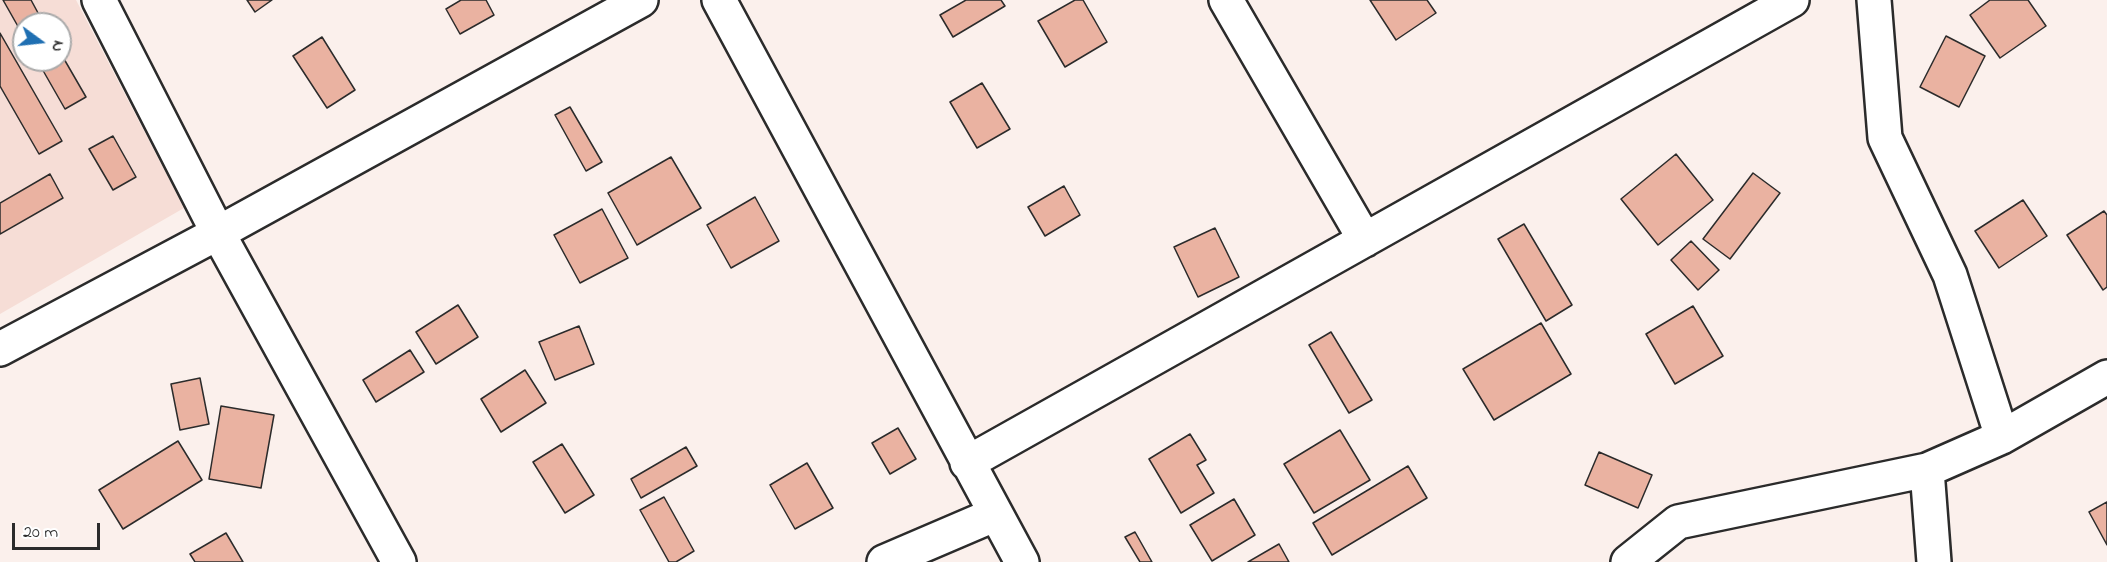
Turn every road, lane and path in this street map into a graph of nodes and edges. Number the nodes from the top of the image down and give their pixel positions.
1 (99, 0) edge
2 (641, 0) edge
3 (719, 0) edge
4 (1226, 0) edge
5 (1792, 0) edge
6 (1874, 0) edge
7 (218, 233) junction
8 (1365, 240) junction
9 (0, 350) edge
10 (2107, 377) edge
11 (2002, 437) junction
12 (968, 463) junction
13 (1927, 470) junction
14 (996, 514) junction
15 (399, 562) edge
16 (884, 562) edge
17 (1022, 562) edge
18 (1628, 562) edge
19 (1934, 562) edge

1 - 7 street
2 - 7 street
3 - 12 street
4 - 8 street
5 - 8 street
6 - 11 street
7 - 9 street
7 - 15 street
8 - 12 street
10 - 11 street
11 - 13 street
12 - 14 street
13 - 18 street
13 - 19 street
14 - 16 street
14 - 17 street

